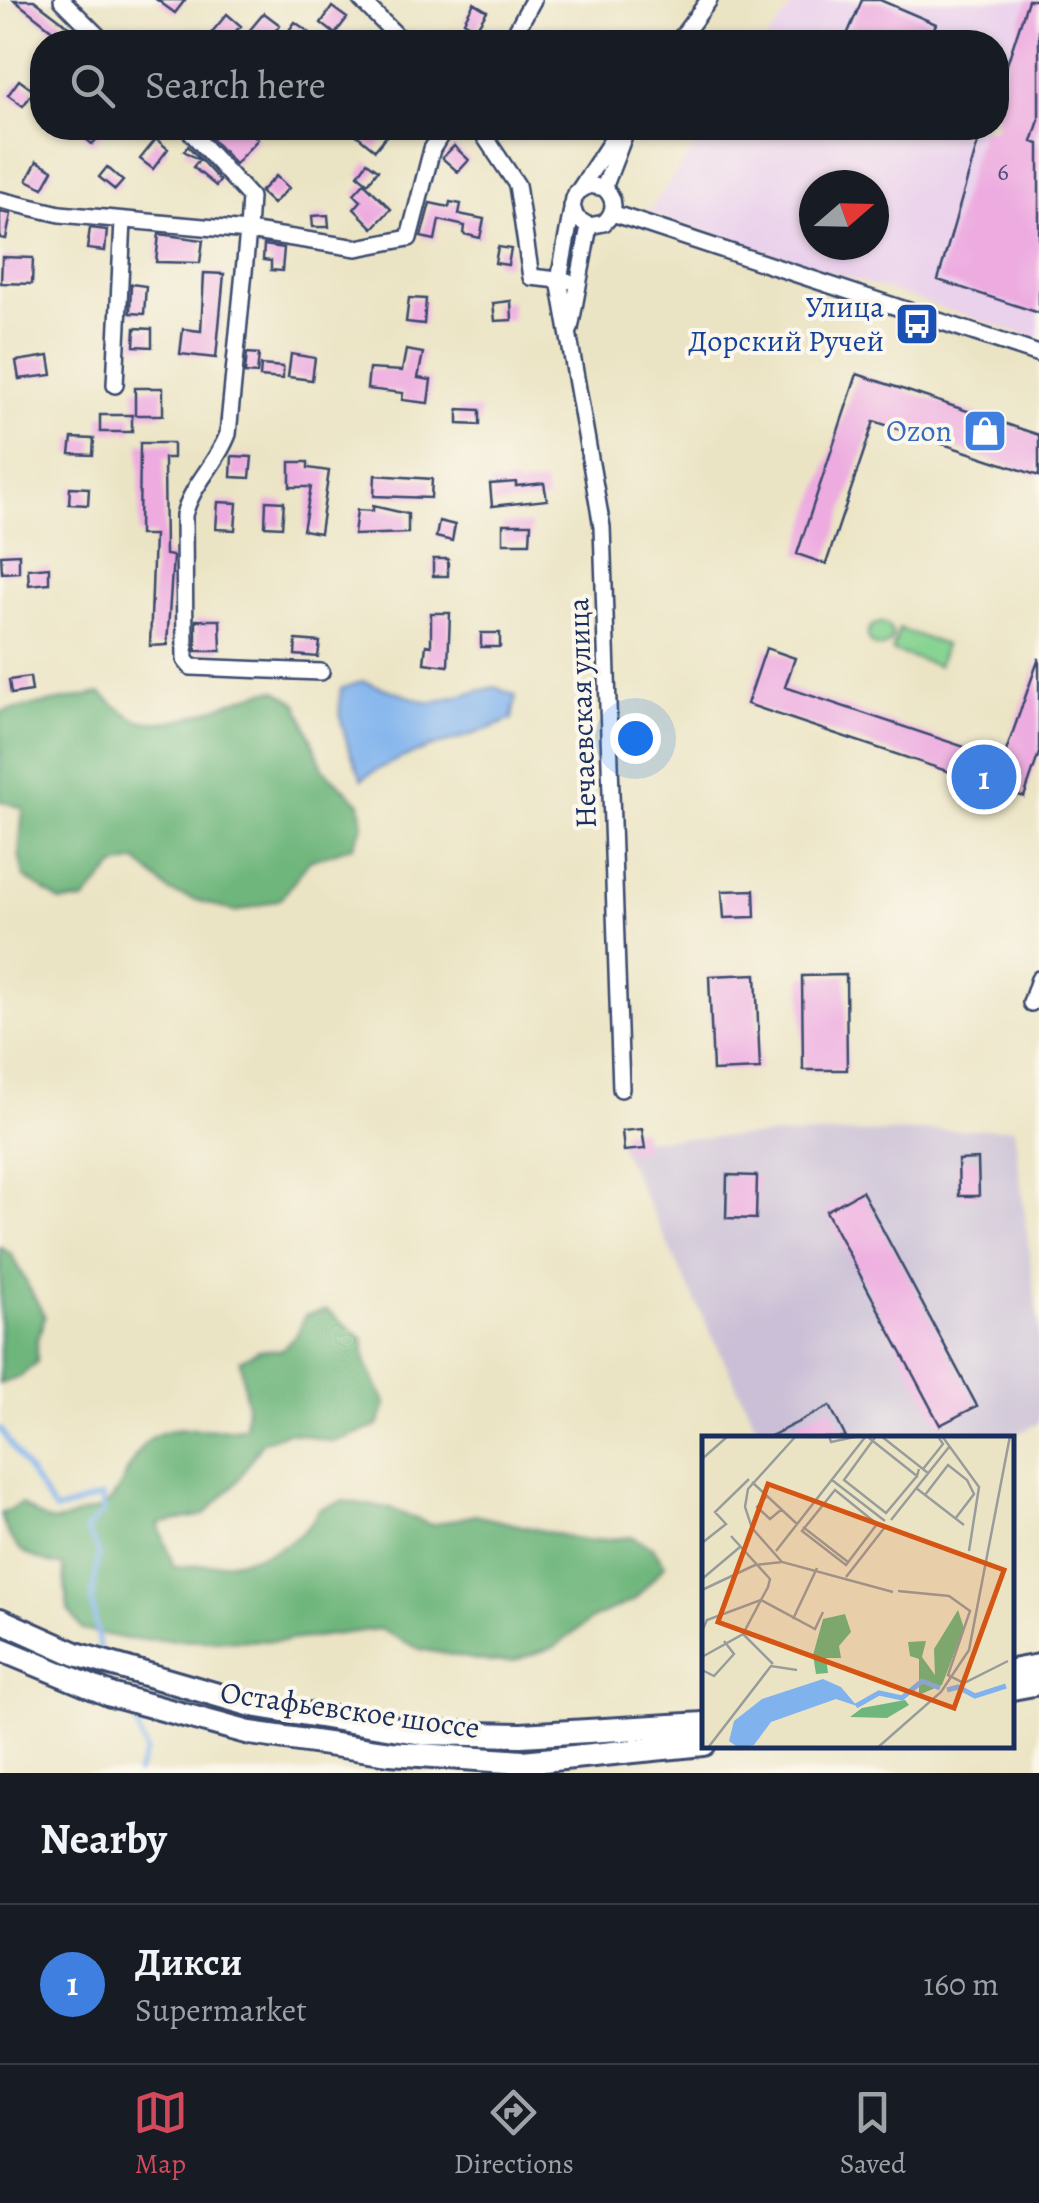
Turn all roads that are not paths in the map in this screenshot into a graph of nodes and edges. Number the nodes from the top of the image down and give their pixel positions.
1 (62, 0) edge
2 (361, 0) edge
3 (533, 0) edge
4 (709, 0) edge
5 (92, 30) edge
6 (390, 30) edge
7 (517, 30) edge
8 (687, 30) edge
9 (199, 140) edge
10 (438, 140) edge
11 (487, 140) edge
12 (615, 140) edge
13 (619, 140) edge
14 (604, 188) junction
15 (0, 200) edge
16 (574, 200) junction
17 (612, 213) junction
18 (124, 222) junction
19 (589, 226) junction
20 (248, 231) junction
21 (563, 280) junction
22 (568, 338) junction
23 (1039, 354) edge
24 (115, 384) dead end
25 (321, 672) dead end
26 (1039, 979) edge
27 (1031, 1004) dead end
28 (621, 1088) dead end
29 (0, 1620) edge
30 (0, 1650) edge
31 (1039, 1666) edge
32 (1014, 1671) edge
33 (1039, 1683) edge
34 (1014, 1688) edge
35 (702, 1724) edge
36 (702, 1744) edge

1 - 5 street
2 - 6 street
3 - 7 street
4 - 8 street
9 - 20 street
10 - 20 street
11 - 21 street
12 - 16 street
13 - 14 street
14 - 16 street
14 - 17 street
15 - 18 street
16 - 19 street
16 - 21 street, Нечаевская улица
17 - 19 street
17 - 23 street
18 - 20 street
18 - 24 street
19 - 22 street, Нечаевская улица
20 - 25 street
21 - 22 street, Нечаевская улица
22 - 28 street, Нечаевская улица
26 - 27 street
29 - 35 main road, Остафьевское шоссе
30 - 36 main road, Остафьевское шоссе
31 - 32 main road
33 - 34 main road

